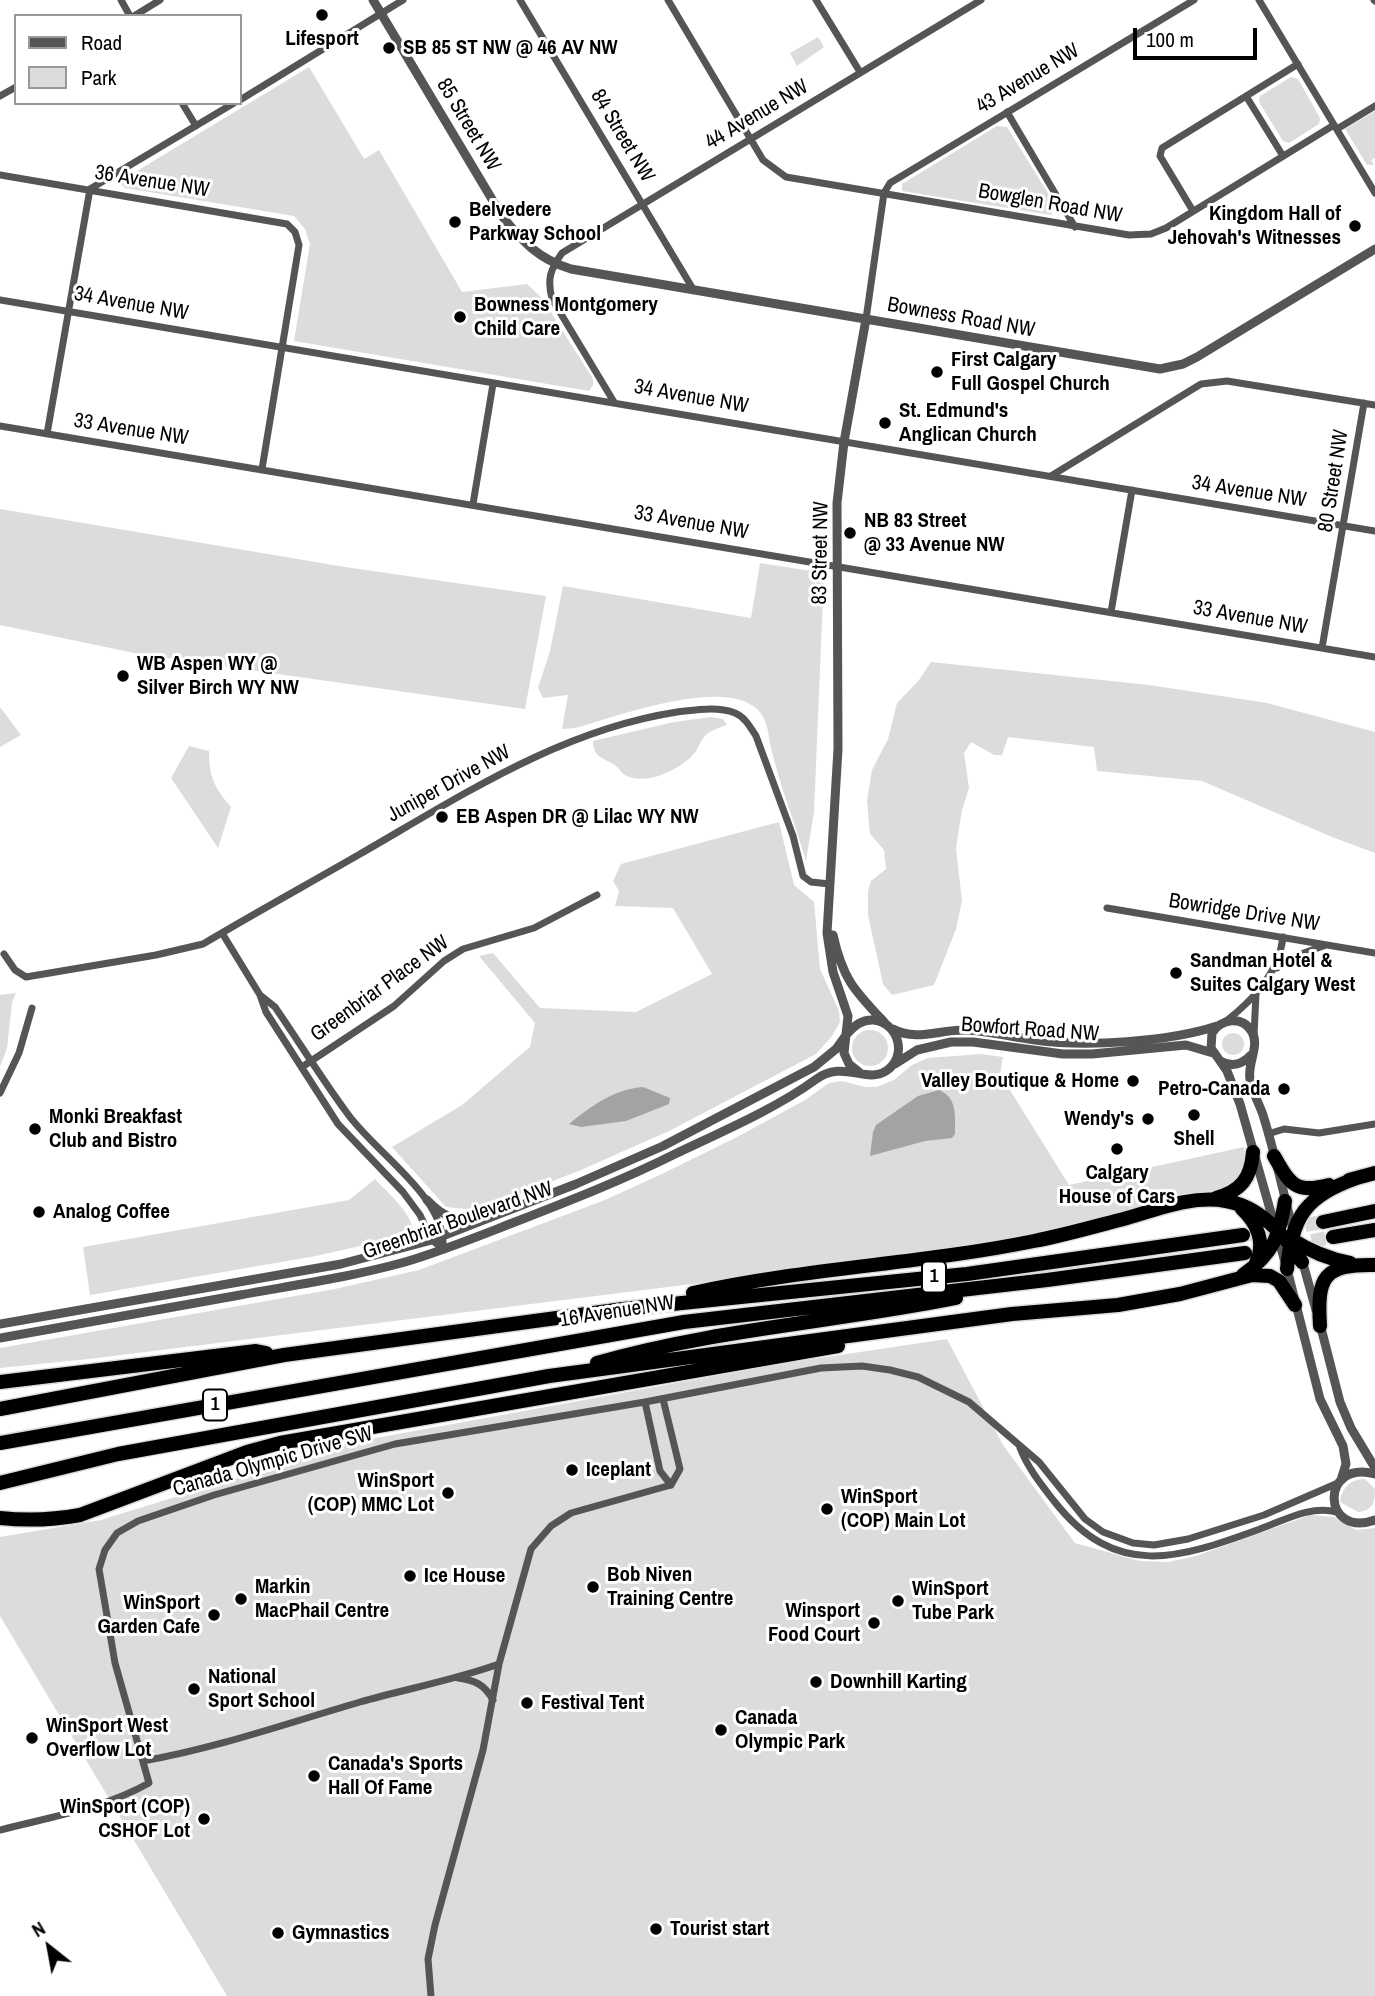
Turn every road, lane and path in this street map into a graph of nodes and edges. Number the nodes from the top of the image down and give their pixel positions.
1 (160, 0) edge
2 (373, 0) edge
3 (403, 0) edge
4 (520, 0) edge
5 (668, 0) edge
6 (816, 0) edge
7 (964, 0) edge
8 (981, 0) edge
9 (1194, 0) edge
10 (1259, 0) edge
11 (968, 8) junction
12 (136, 14) edge
13 (381, 14) junction
14 (1298, 64) junction
15 (860, 72) junction
16 (1246, 96) junction
17 (242, 99) edge
18 (183, 105) edge
19 (231, 105) edge
20 (1375, 106) edge
21 (1007, 112) junction
22 (196, 126) junction
23 (1335, 127) junction
24 (751, 139) junction
25 (1283, 156) junction
26 (0, 175) edge
27 (90, 189) junction
28 (884, 193) junction
29 (1375, 193) edge
30 (642, 204) junction
31 (1193, 211) junction
32 (1075, 227) junction
33 (1375, 249) edge
34 (554, 264) junction
35 (693, 289) junction
36 (0, 300) edge
37 (69, 312) junction
38 (866, 319) junction
39 (281, 347) junction
40 (493, 384) junction
41 (614, 402) junction
42 (1364, 403) junction
43 (1375, 405) edge
44 (0, 426) edge
45 (47, 434) junction
46 (844, 442) junction
47 (262, 470) junction
48 (1051, 476) junction
49 (1132, 491) junction
50 (473, 504) junction
51 (1345, 526) junction
52 (1375, 531) edge
53 (838, 566) junction
54 (1111, 612) junction
55 (1322, 648) junction
56 (1375, 657) edge
57 (830, 884) junction
58 (597, 895) dead end
59 (1107, 908) dead end
60 (828, 916) junction
61 (222, 933) junction
62 (1283, 937) junction
63 (1329, 944) junction
64 (1375, 953) edge
65 (4, 954) dead end
66 (1273, 970) junction
67 (1256, 994) junction
68 (260, 995) junction
69 (33, 1008) dead end
70 (1221, 1024) junction
71 (889, 1026) junction
72 (846, 1034) junction
73 (1254, 1038) junction
74 (1253, 1051) junction
75 (1215, 1056) junction
76 (312, 1060) junction
77 (302, 1067) junction
78 (891, 1067) junction
79 (861, 1073) junction
80 (0, 1093) edge
81 (1375, 1124) edge
82 (1268, 1134) junction
83 (1253, 1152) junction
84 (1274, 1156) junction
85 (1375, 1173) edge
86 (1357, 1178) junction
87 (1210, 1199) junction
88 (427, 1200) junction
89 (1285, 1201) joint
90 (1233, 1203) junction
91 (1375, 1211) edge
92 (494, 1216) junction
93 (1323, 1222) tunnel mouth
94 (1375, 1230) edge
95 (1284, 1234) junction
96 (444, 1235) junction
97 (1243, 1235) tunnel mouth
98 (1333, 1237) tunnel mouth
99 (432, 1240) junction
100 (443, 1250) junction
101 (1244, 1253) tunnel mouth
102 (1302, 1262) joint
103 (1359, 1265) junction
104 (1375, 1265) edge
105 (1287, 1269) joint
106 (1251, 1270) junction
107 (1236, 1279) junction
108 (1047, 1280) junction
109 (1295, 1305) junction
110 (623, 1309) junction
111 (1012, 1314) junction
112 (0, 1324) edge
113 (1320, 1326) junction
114 (0, 1338) edge
115 (284, 1355) junction
116 (549, 1376) junction
117 (0, 1384) edge
118 (663, 1399) junction
119 (645, 1402) junction
120 (0, 1409) edge
121 (0, 1443) edge
122 (1019, 1447) junction
123 (1375, 1471) edge
124 (1339, 1481) junction
125 (0, 1483) edge
126 (671, 1485) junction
127 (1337, 1512) junction
128 (0, 1518) edge
129 (1375, 1520) edge
130 (499, 1664) junction
131 (454, 1677) junction
132 (493, 1701) junction
133 (143, 1761) junction
134 (0, 1830) edge
135 (431, 1996) edge

1 - 12 street
2 - 13 street, 85 Street NW
3 - 13 street
4 - 30 street, 84 Street NW
5 - 24 street
6 - 15 street
7 - 11 street
8 - 11 street, 44 Avenue NW
9 - 21 street, 43 Avenue NW
10 - 14 street
11 - 15 street, 44 Avenue NW
13 - 17 street
13 - 34 street, 85 Street NW
14 - 16 street
14 - 23 street
15 - 24 street, 44 Avenue NW
16 - 25 street
16 - 31 street
18 - 22 street
19 - 22 street
20 - 23 street, Bowglen Road NW
21 - 28 street, 43 Avenue NW
21 - 32 street
22 - 27 street
23 - 25 street, Bowglen Road NW
23 - 29 street
24 - 28 street, Bowglen Road NW
24 - 30 street, 44 Avenue NW
25 - 31 street, Bowglen Road NW
26 - 27 street, 36 Avenue NW
27 - 37 street
27 - 39 street, 36 Avenue NW
28 - 32 street, Bowglen Road NW
28 - 38 street, 83 Street NW
30 - 34 street, 44 Avenue NW
30 - 35 street, 84 Street NW
31 - 32 street, Bowglen Road NW
33 - 38 street, Bowness Road NW
34 - 35 street, Bowness Road NW
34 - 41 street
35 - 38 street, Bowness Road NW
36 - 37 street, 34 Avenue NW
37 - 39 street, 34 Avenue NW
37 - 45 street
38 - 46 street, 83 Street NW
39 - 40 street, 34 Avenue NW
39 - 47 street
40 - 41 street, 34 Avenue NW
40 - 50 street
41 - 46 street, 34 Avenue NW
42 - 43 street
42 - 48 street
42 - 51 street, 80 Street NW
44 - 45 street, 33 Avenue NW
45 - 47 street, 33 Avenue NW
46 - 48 street, 34 Avenue NW
46 - 53 street, 83 Street NW
47 - 50 street, 33 Avenue NW
48 - 49 street, 34 Avenue NW
49 - 51 street, 34 Avenue NW
49 - 54 street
50 - 53 street, 33 Avenue NW
51 - 52 street, 34 Avenue NW
51 - 55 street, 80 Street NW
53 - 54 street, 33 Avenue NW
53 - 57 street, 83 Street NW
54 - 55 street, 33 Avenue NW
55 - 56 street, 33 Avenue NW
57 - 60 street, 83 Street NW
57 - 61 street, Juniper Drive NW
58 - 76 street, Greenbriar Place NW
59 - 62 street, Bowridge Drive NW
60 - 71 street, 83 Street NW
60 - 72 street, 83 Street NW
61 - 65 street, Juniper Drive NW
61 - 68 street
62 - 63 street, Bowridge Drive NW
62 - 66 street, Bowfort Road NW
63 - 64 street, Bowridge Drive NW
63 - 66 street
66 - 67 street, Bowfort Road NW
67 - 70 street, Bowfort Road NW
67 - 73 street
68 - 76 street
68 - 77 street
69 - 80 street
70 - 71 street, Bowfort Road NW
70 - 73 street
70 - 75 street
71 - 72 street
71 - 78 street
72 - 79 street
72 - 92 street, Greenbriar Boulevard NW
73 - 74 street
74 - 75 street
74 - 82 street
75 - 78 street, Bowfort Road NW
75 - 83 street
76 - 77 street, Greenbriar Place NW
76 - 88 street
77 - 99 street
78 - 79 street
79 - 100 street, Greenbriar Boulevard NW
81 - 82 street
82 - 84 street
83 - 87 highway
83 - 95 street
84 - 86 highway
84 - 89 street
85 - 86 highway
86 - 95 highway
87 - 90 highway
87 - 110 highway
88 - 92 street
88 - 96 street
89 - 95 highway
90 - 95 highway
90 - 106 highway
91 - 93 highway
92 - 96 street, Greenbriar Boulevard NW
94 - 98 highway
95 - 102 highway
95 - 103 highway
95 - 105 highway
95 - 106 highway
96 - 99 street, Greenbriar Boulevard NW
96 - 100 street
97 - 110 highway, 16 Avenue NW / 1
99 - 100 street
99 - 112 street, Greenbriar Boulevard NW
100 - 114 street, Greenbriar Boulevard NW
101 - 108 highway, 16 Avenue NW / 1
102 - 113 street
103 - 104 highway
103 - 113 highway
105 - 109 street
106 - 107 highway
107 - 109 highway
107 - 111 highway
108 - 116 highway
108 - 121 highway, 16 Avenue NW / 1
109 - 124 street
110 - 115 highway, 16 Avenue NW / 1
111 - 116 highway
111 - 128 highway
113 - 123 street
115 - 117 highway
115 - 120 highway, 16 Avenue NW / 1
116 - 125 highway
118 - 119 street, Canada Olympic Drive SW
118 - 122 street, Canada Olympic Drive SW
118 - 126 street
119 - 126 street
119 - 133 street, Canada Olympic Drive SW
122 - 124 street, Canada Olympic Drive SW
122 - 127 street, Canada Olympic Drive SW
123 - 124 street
124 - 127 street
126 - 130 street
127 - 129 street
130 - 131 street
130 - 132 street
131 - 132 street
131 - 133 street
132 - 135 street
133 - 134 street

